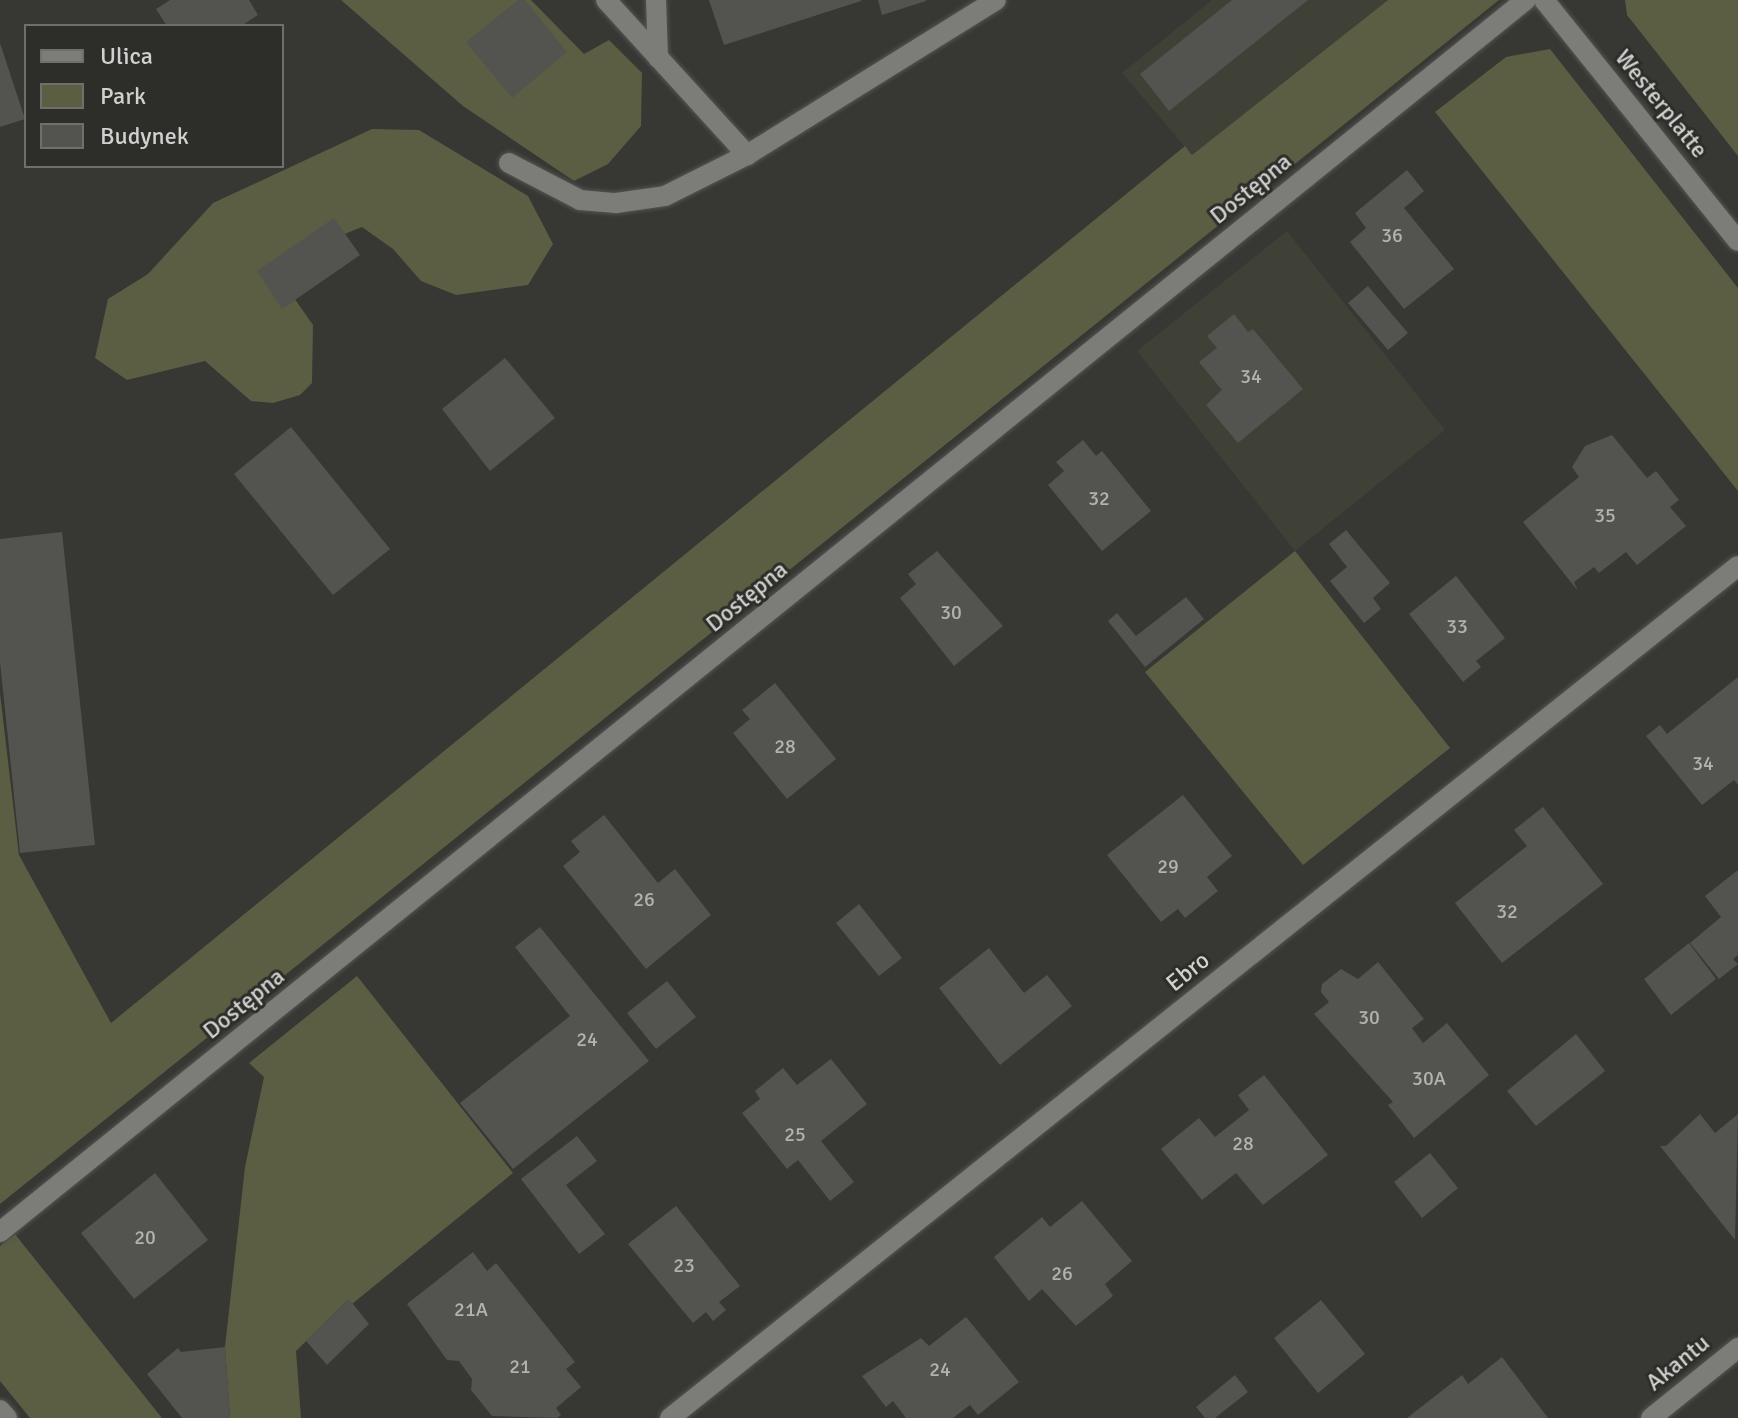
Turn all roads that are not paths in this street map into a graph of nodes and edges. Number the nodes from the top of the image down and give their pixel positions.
1 (606, 0) edge
2 (656, 0) edge
3 (996, 0) edge
4 (1526, 0) edge
5 (1544, 0) edge
6 (658, 58) junction
7 (747, 155) junction
8 (509, 163) dead end
9 (1738, 241) edge
10 (1738, 566) edge
11 (0, 1232) edge
12 (1738, 1348) edge
13 (0, 1410) edge
14 (7, 1418) edge
15 (670, 1418) edge
16 (1651, 1418) edge

1 - 6 street
2 - 6 street
3 - 7 street
4 - 11 street, Dostępna
5 - 9 street, Westerplatte
6 - 7 street
7 - 8 street
10 - 15 street, Ebro
12 - 16 street, Akantu
13 - 14 street

